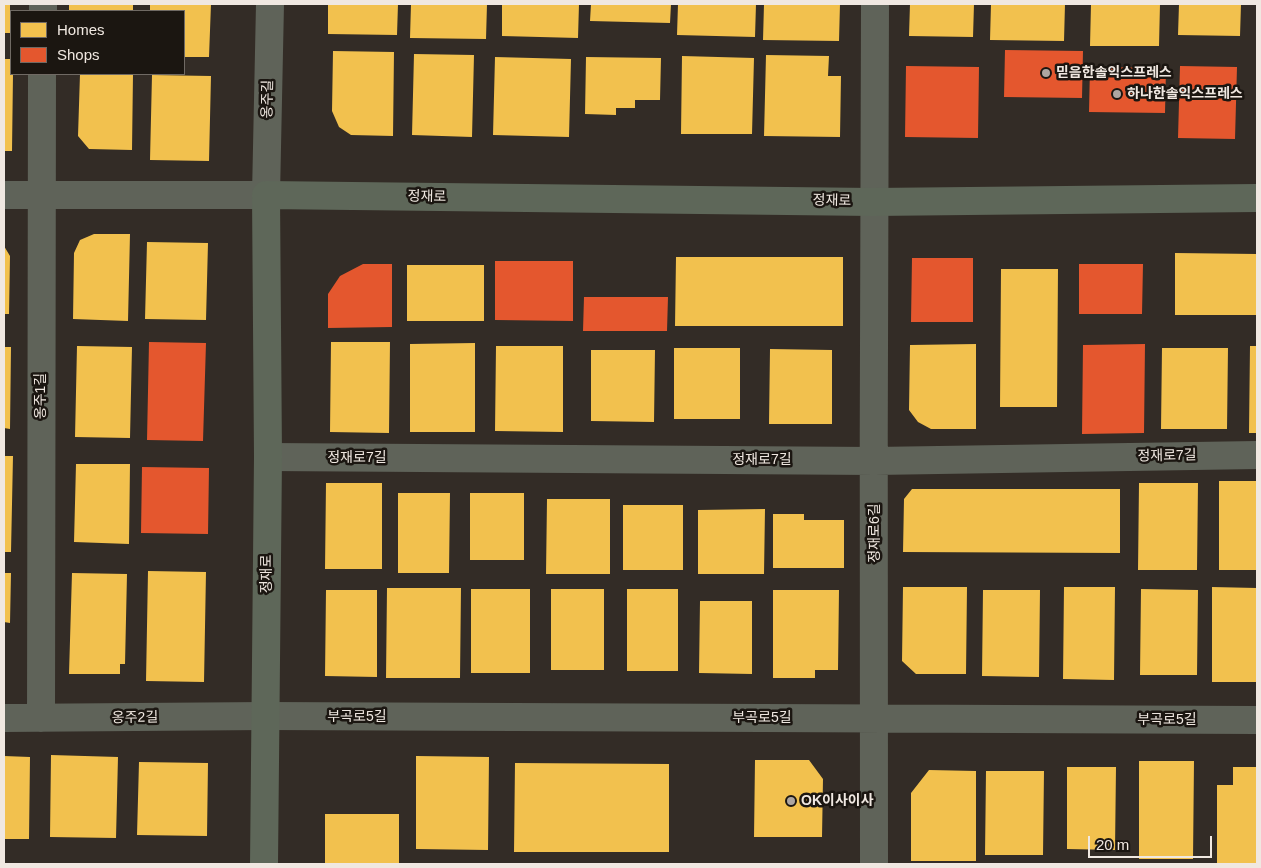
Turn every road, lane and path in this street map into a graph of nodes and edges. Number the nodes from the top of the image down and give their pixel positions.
1 (270, 4) edge
2 (875, 4) edge
3 (42, 75) edge
4 (4, 195) edge
5 (41, 195) junction
6 (266, 195) junction
7 (1257, 198) edge
8 (873, 202) junction
9 (1257, 455) edge
10 (268, 457) junction
11 (875, 461) junction
12 (266, 716) junction
13 (4, 718) edge
14 (42, 718) junction
15 (875, 718) junction
16 (1257, 720) edge
17 (264, 864) edge
18 (874, 864) edge

1 - 6 street, 옹주길
2 - 8 street, 정재로6길
3 - 5 street, 옹주1길
4 - 5 street
5 - 6 street
5 - 14 street, 옹주1길
6 - 8 street, 정재로
6 - 10 street, 정재로
7 - 8 street, 정재로
8 - 11 street, 정재로6길
9 - 11 street, 정재로7길
10 - 11 street, 정재로7길
10 - 12 street, 정재로
11 - 15 street, 정재로6길
12 - 14 street, 옹주2길
12 - 15 street, 부곡로5길
12 - 17 street, 정재로
13 - 14 street, 옹주2길
15 - 16 street, 부곡로5길
15 - 18 street, 정재로6길

